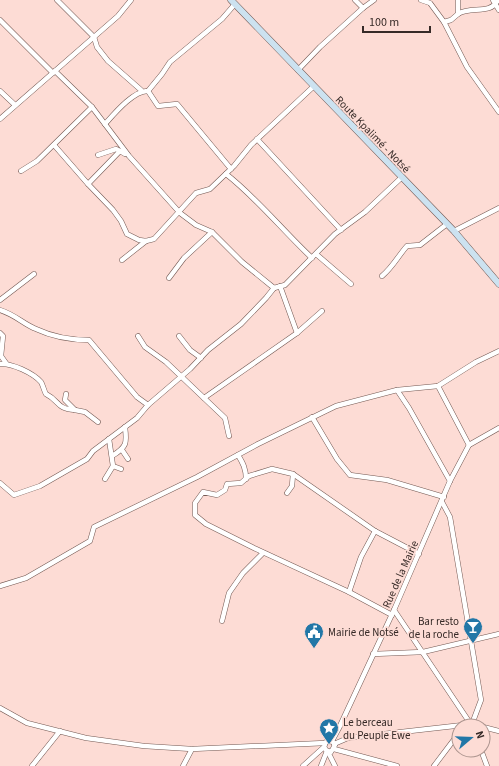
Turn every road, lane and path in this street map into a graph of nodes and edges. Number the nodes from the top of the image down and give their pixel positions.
1 (57, 0) edge
2 (355, 0) edge
3 (374, 0) edge
4 (421, 0) edge
5 (458, 0) edge
6 (129, 1) edge
7 (233, 2) edge
8 (496, 2) edge
9 (363, 8) junction
10 (499, 10) edge
11 (458, 14) junction
12 (0, 20) edge
13 (444, 22) junction
14 (94, 37) junction
15 (298, 70) junction
16 (54, 72) junction
17 (314, 86) junction
18 (0, 90) edge
19 (142, 90) junction
20 (148, 91) junction
21 (15, 105) junction
22 (92, 107) junction
23 (499, 112) edge
24 (0, 118) edge
25 (105, 124) junction
26 (257, 139) junction
27 (54, 145) junction
28 (120, 151) junction
29 (98, 154) dead end
30 (129, 156) junction
31 (231, 168) junction
32 (21, 171) dead end
33 (226, 174) junction
34 (401, 178) junction
35 (88, 184) junction
36 (499, 208) edge
37 (180, 213) junction
38 (447, 224) junction
39 (341, 230) junction
40 (454, 231) junction
41 (212, 232) junction
42 (146, 241) junction
43 (316, 254) junction
44 (312, 258) junction
45 (122, 260) dead end
46 (34, 274) dead end
47 (382, 276) dead end
48 (169, 278) dead end
49 (351, 284) dead end
50 (499, 284) edge
51 (280, 286) junction
52 (274, 288) junction
53 (0, 300) edge
54 (0, 310) edge
55 (322, 311) dead end
56 (0, 333) edge
57 (297, 333) junction
58 (138, 336) dead end
59 (179, 336) dead end
60 (499, 351) edge
61 (201, 358) junction
62 (6, 363) junction
63 (0, 364) edge
64 (181, 377) junction
65 (438, 386) junction
66 (397, 390) junction
67 (66, 394) dead end
68 (204, 398) junction
69 (148, 405) junction
70 (75, 410) junction
71 (312, 418) junction
72 (98, 422) dead end
73 (126, 427) junction
74 (499, 428) edge
75 (229, 436) dead end
76 (109, 439) junction
77 (469, 445) junction
78 (122, 450) junction
79 (238, 455) junction
80 (112, 456) junction
81 (128, 459) dead end
82 (113, 466) junction
83 (121, 469) dead end
84 (293, 474) junction
85 (105, 479) dead end
86 (246, 479) junction
87 (450, 481) junction
88 (0, 483) edge
89 (287, 492) dead end
90 (443, 499) junction
91 (375, 531) junction
92 (263, 553) junction
93 (419, 554) junction
94 (0, 586) edge
95 (349, 592) junction
96 (393, 612) junction
97 (222, 621) dead end
98 (499, 634) edge
99 (471, 641) junction
100 (423, 652) junction
101 (373, 654) junction
102 (0, 708) edge
103 (466, 718) edge
104 (474, 718) edge
105 (451, 727) edge
106 (60, 731) junction
107 (333, 742) junction
108 (451, 744) edge
109 (324, 745) junction
110 (192, 749) junction
111 (334, 749) junction
112 (328, 752) junction
113 (32, 766) edge
114 (183, 766) edge
115 (303, 766) edge
116 (320, 766) edge
117 (335, 766) edge
118 (397, 766) edge
119 (434, 766) edge

1 - 14 street
2 - 9 street
3 - 9 street
4 - 13 street
5 - 11 street
6 - 14 street
7 - 15 main road, Route Kpalimé - Notsé
7 - 20 street
8 - 10 street
8 - 11 street
9 - 15 street
11 - 13 street
12 - 16 street
13 - 23 street
14 - 16 street
14 - 19 street
15 - 17 main road, Route Kpalimé - Notsé
16 - 21 street
16 - 22 street
17 - 26 street
17 - 34 main road, Route Kpalimé - Notsé
18 - 21 street
19 - 20 street
19 - 25 street
20 - 31 street
21 - 24 street
22 - 25 street
22 - 27 street
25 - 30 street
26 - 31 street
26 - 39 street
27 - 32 street
27 - 35 street
28 - 29 street
28 - 30 street
28 - 35 street
30 - 37 street
31 - 33 street
33 - 37 street
33 - 44 street
34 - 38 main road, Route Kpalimé - Notsé
34 - 39 street
35 - 42 street
36 - 40 street
37 - 41 street
37 - 42 street
38 - 40 main road, Route Kpalimé - Notsé
38 - 47 street
39 - 43 street
40 - 50 main road, Route Kpalimé - Notsé
41 - 48 street
41 - 52 street
42 - 45 street
43 - 44 street
43 - 49 street
44 - 51 street
46 - 53 street
51 - 52 street
51 - 57 street
52 - 61 street
54 - 69 street
55 - 57 street
56 - 62 street
57 - 68 street
58 - 64 street
59 - 61 street
60 - 65 street
61 - 64 street
62 - 63 street
62 - 70 street
64 - 68 street
64 - 69 street
65 - 66 street
65 - 77 street
66 - 71 street
66 - 87 street
67 - 70 street
68 - 75 street
69 - 73 street
70 - 72 street
71 - 79 street
71 - 90 street
73 - 76 street
73 - 78 street
74 - 77 street
76 - 80 street
76 - 88 street
77 - 87 street, Rue de la Mairie
78 - 80 street
78 - 81 street
79 - 86 street
79 - 94 street
80 - 82 street
82 - 83 street
82 - 85 street
84 - 86 street
84 - 89 street
84 - 91 street
86 - 92 street
87 - 90 street, Rue de la Mairie
90 - 93 street, Rue de la Mairie
90 - 99 street
91 - 93 street
91 - 95 street
92 - 95 street
92 - 97 street
93 - 96 street, Rue de la Mairie
95 - 96 street
96 - 100 street
96 - 101 street, Rue de la Mairie
98 - 99 street
99 - 100 street
99 - 104 street
100 - 101 street
100 - 103 street
101 - 107 street, Rue de la Mairie
102 - 106 street
105 - 107 street
106 - 110 street
106 - 113 street
107 - 109 street
107 - 111 street
108 - 119 street
109 - 110 street
109 - 112 street
109 - 115 street
110 - 114 street
111 - 112 street
111 - 118 street
112 - 116 street
112 - 117 street

